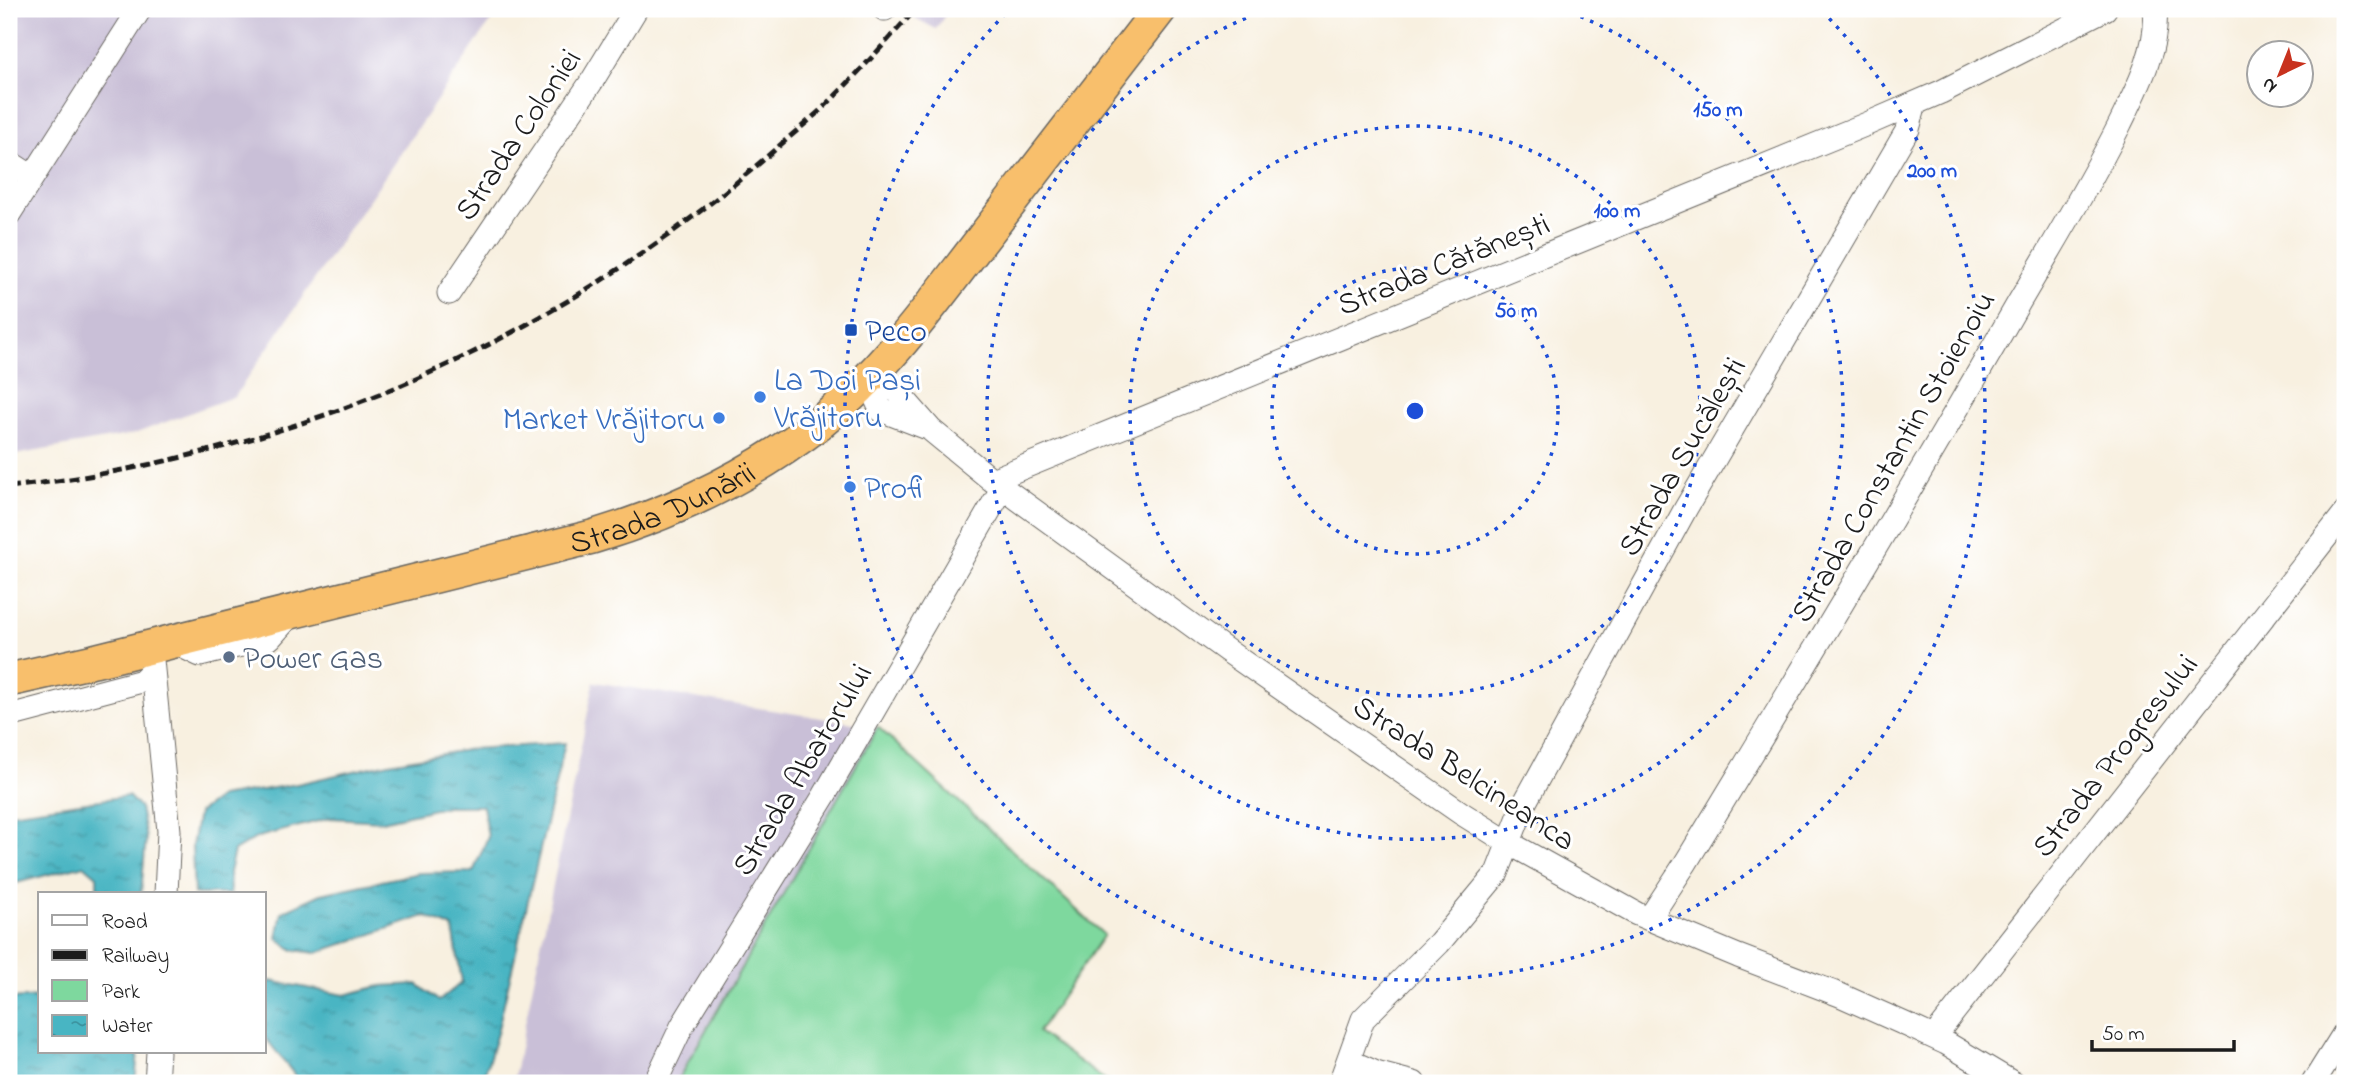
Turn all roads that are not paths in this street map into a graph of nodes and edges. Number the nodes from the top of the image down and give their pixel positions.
1 (140, 9) edge
2 (636, 9) edge
3 (1160, 9) edge
4 (2105, 9) edge
5 (2155, 9) edge
6 (1915, 104) junction
7 (9, 162) edge
8 (32, 177) junction
9 (9, 214) edge
10 (449, 293) dead end
11 (867, 379) junction
12 (998, 484) junction
13 (2345, 513) edge
14 (158, 653) junction
15 (9, 680) edge
16 (9, 716) edge
17 (1509, 843) junction
18 (166, 892) edge
19 (1649, 919) junction
20 (2345, 1032) edge
21 (1934, 1037) junction
22 (158, 1054) edge
23 (1349, 1061) junction
24 (156, 1083) edge
25 (655, 1083) edge
26 (1340, 1083) edge
27 (1414, 1083) edge
28 (2013, 1083) edge
29 (2313, 1083) edge

1 - 8 street
2 - 10 street, Strada Coloniei
3 - 11 highway, Strada Dunării
4 - 6 street, Strada Cătănești
5 - 19 street, Strada Constantin Stoienoiu
6 - 12 street, Strada Cătănești
6 - 17 street, Strada Sucălești
7 - 8 street
8 - 9 street
11 - 12 street, Strada Belcineanca
11 - 14 highway, Strada Dunării
12 - 17 street, Strada Belcineanca
12 - 25 street, Strada Abatorului
13 - 21 street, Strada Progresului
14 - 15 highway, Strada Dunării
14 - 16 street
14 - 18 street
17 - 19 street, Strada Belcineanca
17 - 23 street, Strada Sucălești
19 - 21 street, Strada Belcineanca
20 - 29 street
21 - 28 street, Strada Belcineanca
22 - 24 street
23 - 26 street, Strada Sucălești
23 - 27 street

